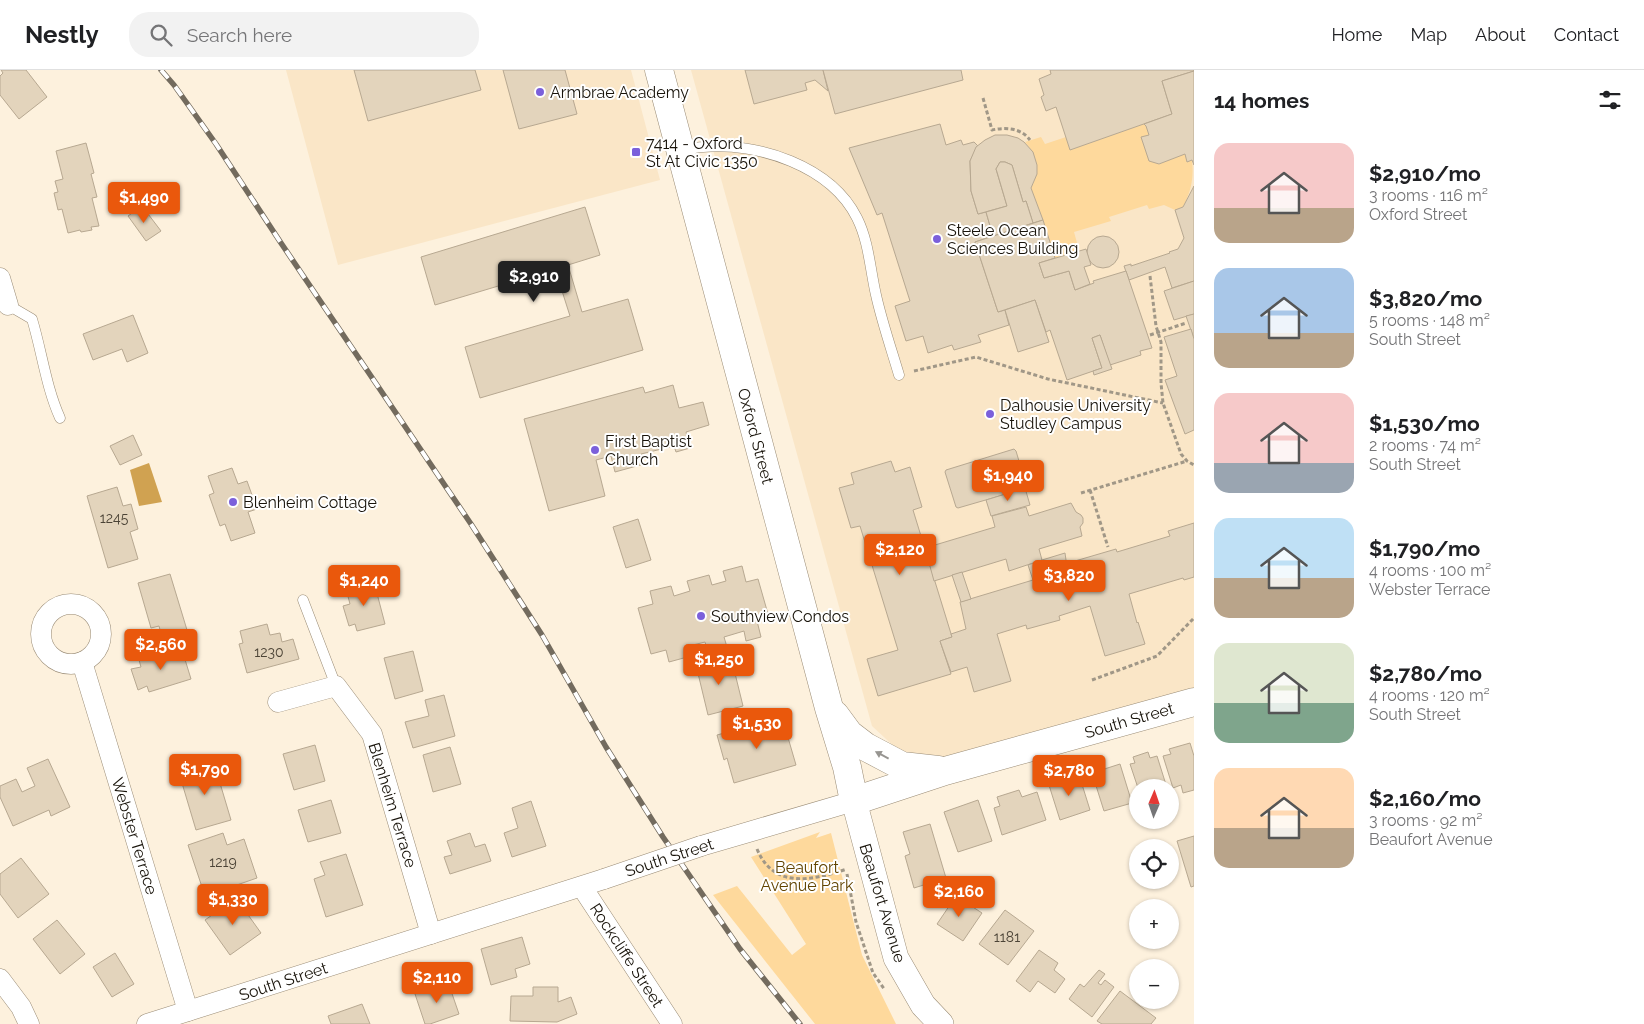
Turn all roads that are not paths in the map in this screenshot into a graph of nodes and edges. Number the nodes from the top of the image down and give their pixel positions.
1 (659, 70) edge
2 (680, 152) junction
3 (0, 278) edge
4 (8, 305) joint
5 (899, 375) road end
6 (60, 418) dead end
7 (303, 600) dead end
8 (82, 662) dead end
9 (336, 686) junction
10 (278, 702) dead end
11 (1194, 702) edge
12 (829, 708) junction
13 (945, 771) junction
14 (854, 801) junction
15 (582, 887) junction
16 (432, 934) junction
17 (0, 979) edge
18 (188, 1011) junction
19 (29, 1024) edge
20 (147, 1024) edge
21 (672, 1024) edge
22 (941, 1024) edge

1 - 2 main road, Oxford Street
2 - 5 lane
2 - 12 main road, Oxford Street
3 - 4 street
4 - 6 lane
7 - 9 lane, Blenheim Terrace
8 - 18 street, Webster Terrace
9 - 10 street
9 - 16 street, Blenheim Terrace
11 - 13 main road, South Street
13 -> 12 main road
12 - 14 main road, Oxford Street
13 - 14 main road, South Street
14 - 15 street, South Street, bridge
14 - 22 street, Beaufort Avenue
15 - 16 street, South Street
15 - 21 street, Rockcliffe Street
16 - 18 street, South Street
17 - 19 street
18 - 20 street, South Street

